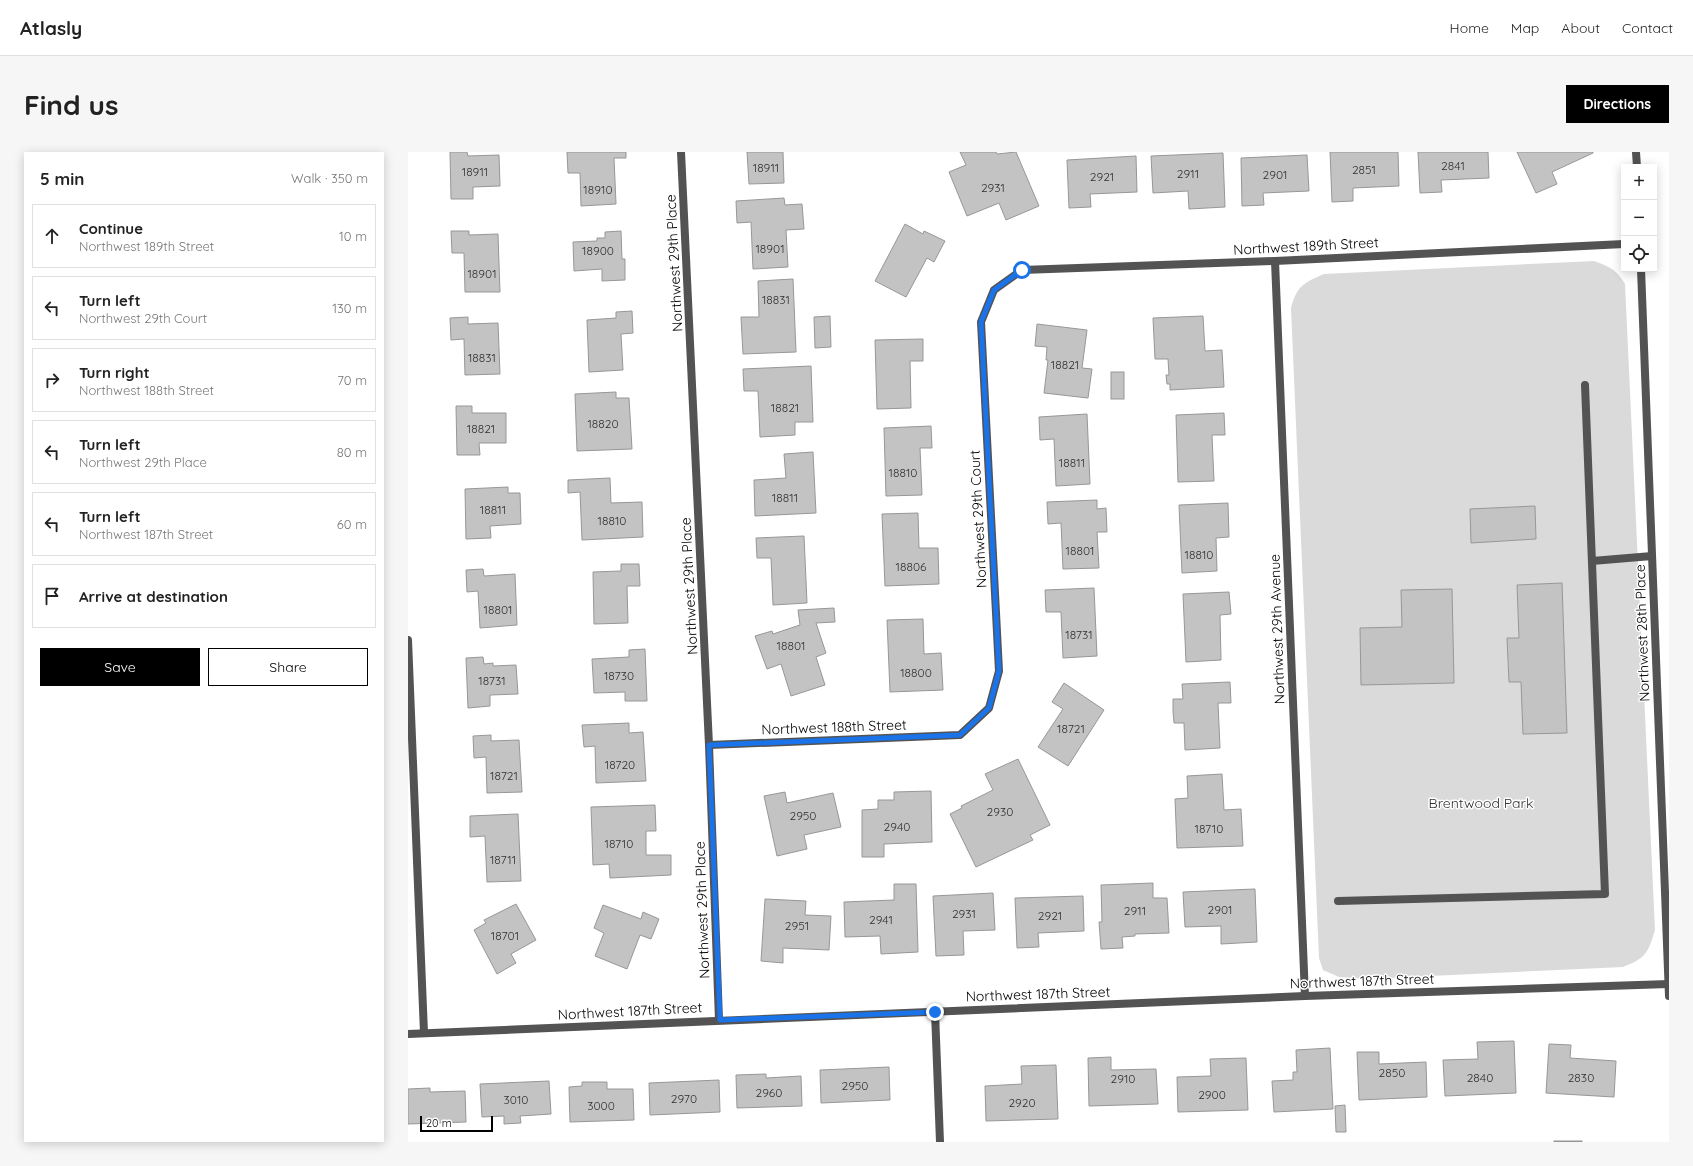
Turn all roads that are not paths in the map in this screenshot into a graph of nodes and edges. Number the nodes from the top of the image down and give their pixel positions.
1 (681, 152) edge
2 (1636, 152) edge
3 (1637, 164) edge
4 (1621, 244) edge
5 (1275, 261) junction
6 (1641, 272) edge
7 (994, 290) joint
8 (1585, 385) dead end
9 (1652, 556) junction
10 (1592, 560) junction
11 (408, 640) edge
12 (960, 735) joint
13 (709, 745) junction
14 (411, 756) edge
15 (1338, 901) dead end
16 (1669, 984) edge
17 (1306, 996) junction
18 (1669, 996) edge
19 (935, 1012) junction
20 (720, 1020) junction
21 (424, 1033) junction
22 (408, 1034) edge
23 (940, 1142) edge

1 - 13 street, Northwest 29th Place
2 - 3 street
4 - 5 street, Northwest 189th Street
5 - 7 street, Northwest 189th Street
5 - 17 street, Northwest 29th Avenue
6 - 9 street, Northwest 28th Place
7 - 12 street, Northwest 29th Court
8 - 10 street
9 - 10 street
9 - 16 street, Northwest 28th Place
10 - 15 street
11 - 14 street
12 - 13 street, Northwest 188th Street
13 - 20 street, Northwest 29th Place
14 - 21 street
16 - 17 street, Northwest 187th Street
16 - 18 street, Northwest 28th Place
17 - 19 street, Northwest 187th Street
19 - 20 street, Northwest 187th Street
19 - 23 street
20 - 21 street, Northwest 187th Street
21 - 22 street, Northwest 187th Street

